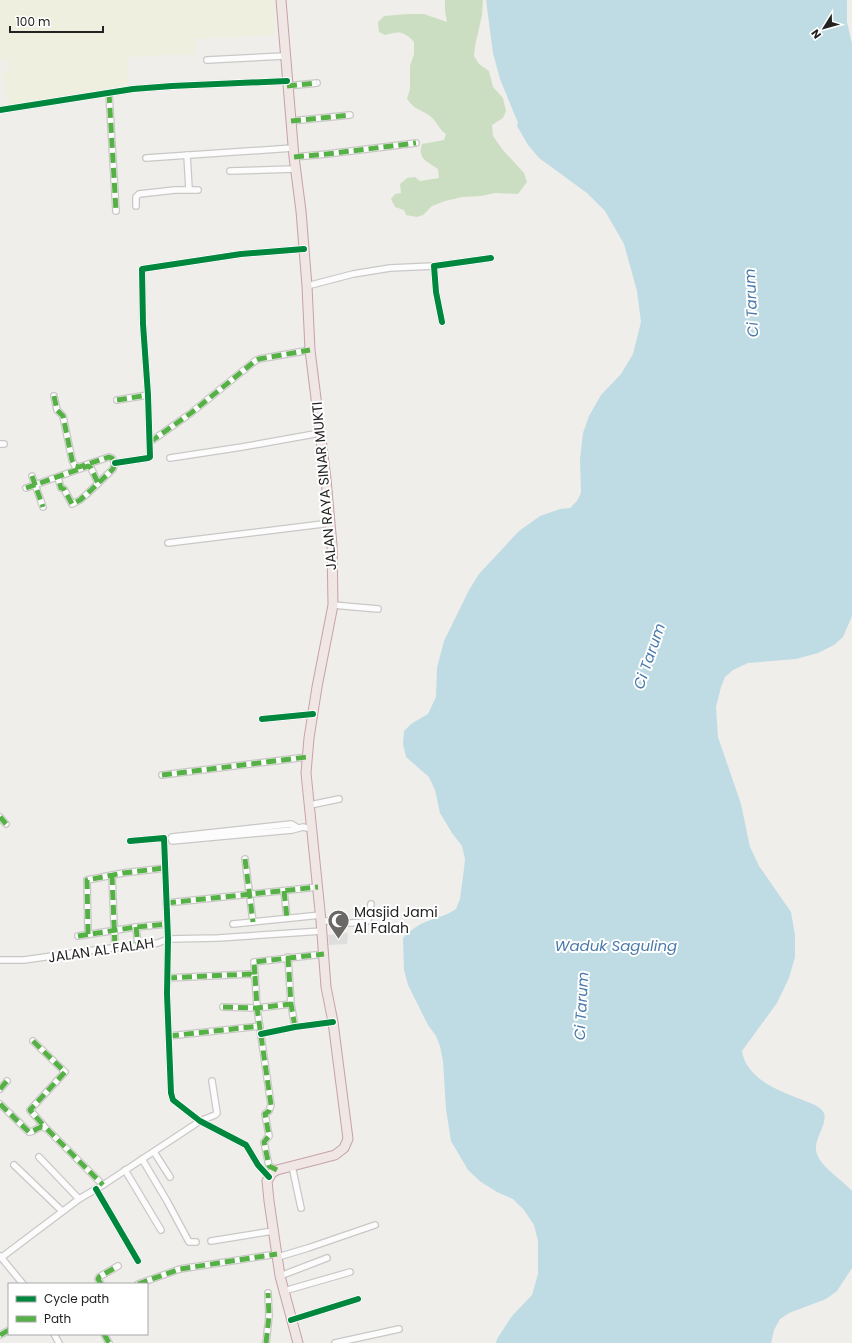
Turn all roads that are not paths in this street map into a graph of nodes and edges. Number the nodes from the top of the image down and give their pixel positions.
1 (280, 0) edge
2 (285, 56) junction
3 (207, 60) dead end
4 (317, 83) dead end
5 (287, 84) junction
6 (109, 93) junction
7 (0, 110) edge
8 (350, 115) dead end
9 (291, 121) junction
10 (416, 143) dead end
11 (294, 152) junction
12 (186, 155) junction
13 (146, 158) dead end
14 (295, 169) junction
15 (230, 171) dead end
16 (190, 189) junction
17 (198, 190) dead end
18 (136, 206) dead end
19 (116, 211) dead end
20 (304, 249) junction
21 (491, 258) dead end
22 (434, 266) junction
23 (307, 286) junction
24 (442, 322) dead end
25 (310, 350) junction
26 (148, 395) junction
27 (54, 396) dead end
28 (117, 400) dead end
29 (320, 433) junction
30 (150, 442) junction
31 (170, 458) dead end
32 (115, 463) junction
33 (32, 476) dead end
34 (58, 478) junction
35 (98, 483) junction
36 (36, 485) junction
37 (26, 488) dead end
38 (43, 507) dead end
39 (330, 523) junction
40 (168, 543) dead end
41 (333, 605) junction
42 (378, 609) dead end
43 (313, 714) junction
44 (262, 719) dead end
45 (307, 757) junction
46 (162, 775) dead end
47 (338, 799) dead end
48 (310, 805) junction
49 (0, 817) edge
50 (6, 824) dead end
51 (312, 829) junction
52 (235, 833) junction
53 (130, 841) dead end
54 (245, 860) dead end
55 (165, 868) junction
56 (112, 875) junction
57 (318, 887) junction
58 (284, 891) junction
59 (250, 895) junction
60 (166, 903) junction
61 (371, 904) dead end
62 (287, 918) junction
63 (321, 918) junction
64 (253, 922) junction
65 (167, 924) junction
66 (233, 924) dead end
67 (136, 927) junction
68 (115, 931) junction
69 (322, 931) junction
70 (88, 934) junction
71 (78, 936) dead end
72 (168, 939) junction
73 (138, 946) junction
74 (115, 948) junction
75 (324, 954) junction
76 (288, 957) junction
77 (0, 960) edge
78 (254, 976) junction
79 (167, 978) junction
80 (290, 1004) junction
81 (223, 1007) dead end
82 (257, 1008) junction
83 (333, 1022) junction
84 (260, 1026) junction
85 (295, 1026) junction
86 (261, 1034) junction
87 (169, 1036) junction
88 (33, 1041) dead end
89 (7, 1081) dead end
90 (212, 1081) dead end
91 (0, 1089) edge
92 (0, 1104) edge
93 (200, 1121) junction
94 (44, 1126) junction
95 (154, 1152) junction
96 (39, 1157) dead end
97 (142, 1159) junction
98 (14, 1165) dead end
99 (292, 1166) junction
100 (125, 1170) junction
101 (277, 1170) junction
102 (170, 1177) dead end
103 (269, 1177) junction
104 (103, 1185) junction
105 (96, 1190) junction
106 (80, 1199) junction
107 (301, 1208) dead end
108 (62, 1211) junction
109 (375, 1225) dead end
110 (161, 1230) dead end
111 (273, 1231) junction
112 (211, 1241) dead end
113 (196, 1242) dead end
114 (1, 1256) edge
115 (278, 1256) junction
116 (327, 1258) dead end
117 (138, 1261) dead end
118 (118, 1266) dead end
119 (350, 1272) dead end
120 (280, 1276) junction
121 (21, 1283) edge
122 (101, 1283) edge
123 (141, 1283) edge
124 (284, 1291) junction
125 (268, 1293) dead end
126 (358, 1299) dead end
127 (291, 1320) junction
128 (398, 1329) dead end
129 (266, 1343) edge
130 (298, 1343) edge
131 (336, 1343) edge

1 - 2 highway, JALAN RAYA SINAR MUKTI
2 - 3 street
2 - 5 highway, JALAN RAYA SINAR MUKTI
4 - 5 street
5 - 6 street
5 - 9 highway, JALAN RAYA SINAR MUKTI
6 - 7 street
6 - 19 street
8 - 9 street
9 - 11 highway, JALAN RAYA SINAR MUKTI
10 - 11 street
11 - 12 street
11 - 14 highway, JALAN RAYA SINAR MUKTI
12 - 13 street
12 - 16 street
14 - 15 street
14 - 20 highway, JALAN RAYA SINAR MUKTI
16 - 17 street
16 - 18 street
20 - 23 highway, JALAN RAYA SINAR MUKTI
20 - 26 street
21 - 22 street
22 - 23 street
22 - 24 street
23 - 25 highway, JALAN RAYA SINAR MUKTI
25 - 29 highway, JALAN RAYA SINAR MUKTI
25 - 30 street
26 - 28 street
26 - 30 street
27 - 32 street
29 - 31 street
29 - 39 highway, JALAN RAYA SINAR MUKTI
30 - 32 street
32 - 35 street
33 - 36 street
34 - 35 street
34 - 35 street
34 - 36 street
36 - 37 street
36 - 38 street
39 - 40 street
39 - 41 highway, JALAN RAYA SINAR MUKTI
41 - 42 street
41 - 43 highway, JALAN RAYA SINAR MUKTI
43 - 44 street
43 - 45 highway, JALAN RAYA SINAR MUKTI
45 - 46 street
45 - 48 highway, JALAN RAYA SINAR MUKTI
47 - 48 street
48 - 51 highway, JALAN RAYA SINAR MUKTI
49 - 50 street
51 - 52 street
51 - 57 highway, JALAN RAYA SINAR MUKTI
52 - 52 street
53 - 55 street
54 - 59 street
55 - 56 street
55 - 60 street
56 - 68 street
56 - 70 street
57 - 58 street
57 - 63 highway, JALAN RAYA SINAR MUKTI
58 - 59 street
58 - 62 street
59 - 60 street
59 - 64 street
60 - 65 street
61 - 63 street
62 - 63 street
62 - 64 street
63 - 69 highway, JALAN RAYA SINAR MUKTI
64 - 66 street
65 - 67 street
65 - 72 street
67 - 68 street
67 - 73 street
68 - 70 street
68 - 74 street
69 - 72 street, JALAN AL FALAH
69 - 75 highway, JALAN RAYA SINAR MUKTI
70 - 71 street
72 - 73 street, JALAN AL FALAH
72 - 79 street
73 - 74 street, JALAN AL FALAH
74 - 77 street, JALAN AL FALAH
75 - 76 street
75 - 83 highway, JALAN RAYA SINAR MUKTI
76 - 78 street
76 - 80 street
78 - 79 street
78 - 82 street
79 - 87 street
80 - 82 street
80 - 85 street
81 - 82 street
82 - 84 street
83 - 85 street
83 - 99 highway, JALAN RAYA SINAR MUKTI
84 - 86 street
84 - 87 street
85 - 86 street
86 - 101 street
87 - 93 street
88 - 94 street
89 - 91 street
90 - 93 street
92 - 94 street
93 - 95 street
93 - 103 street
94 - 104 street
95 - 97 street
95 - 102 street
96 - 106 street
97 - 100 street
97 - 113 street
98 - 108 street
99 - 101 highway, JALAN RAYA SINAR MUKTI
99 - 107 street
100 - 104 street
100 - 110 street
101 - 103 highway, JALAN RAYA SINAR MUKTI
103 - 111 highway
104 - 105 street
105 - 106 street
105 - 117 street
106 - 108 street
108 - 114 street
109 - 115 street
111 - 112 street
111 - 115 highway
114 - 121 street
115 - 120 highway
115 - 123 street
116 - 120 street
118 - 122 street
119 - 124 street
120 - 124 highway
124 - 127 highway
125 - 129 street
126 - 127 street
127 - 130 highway
128 - 131 street

